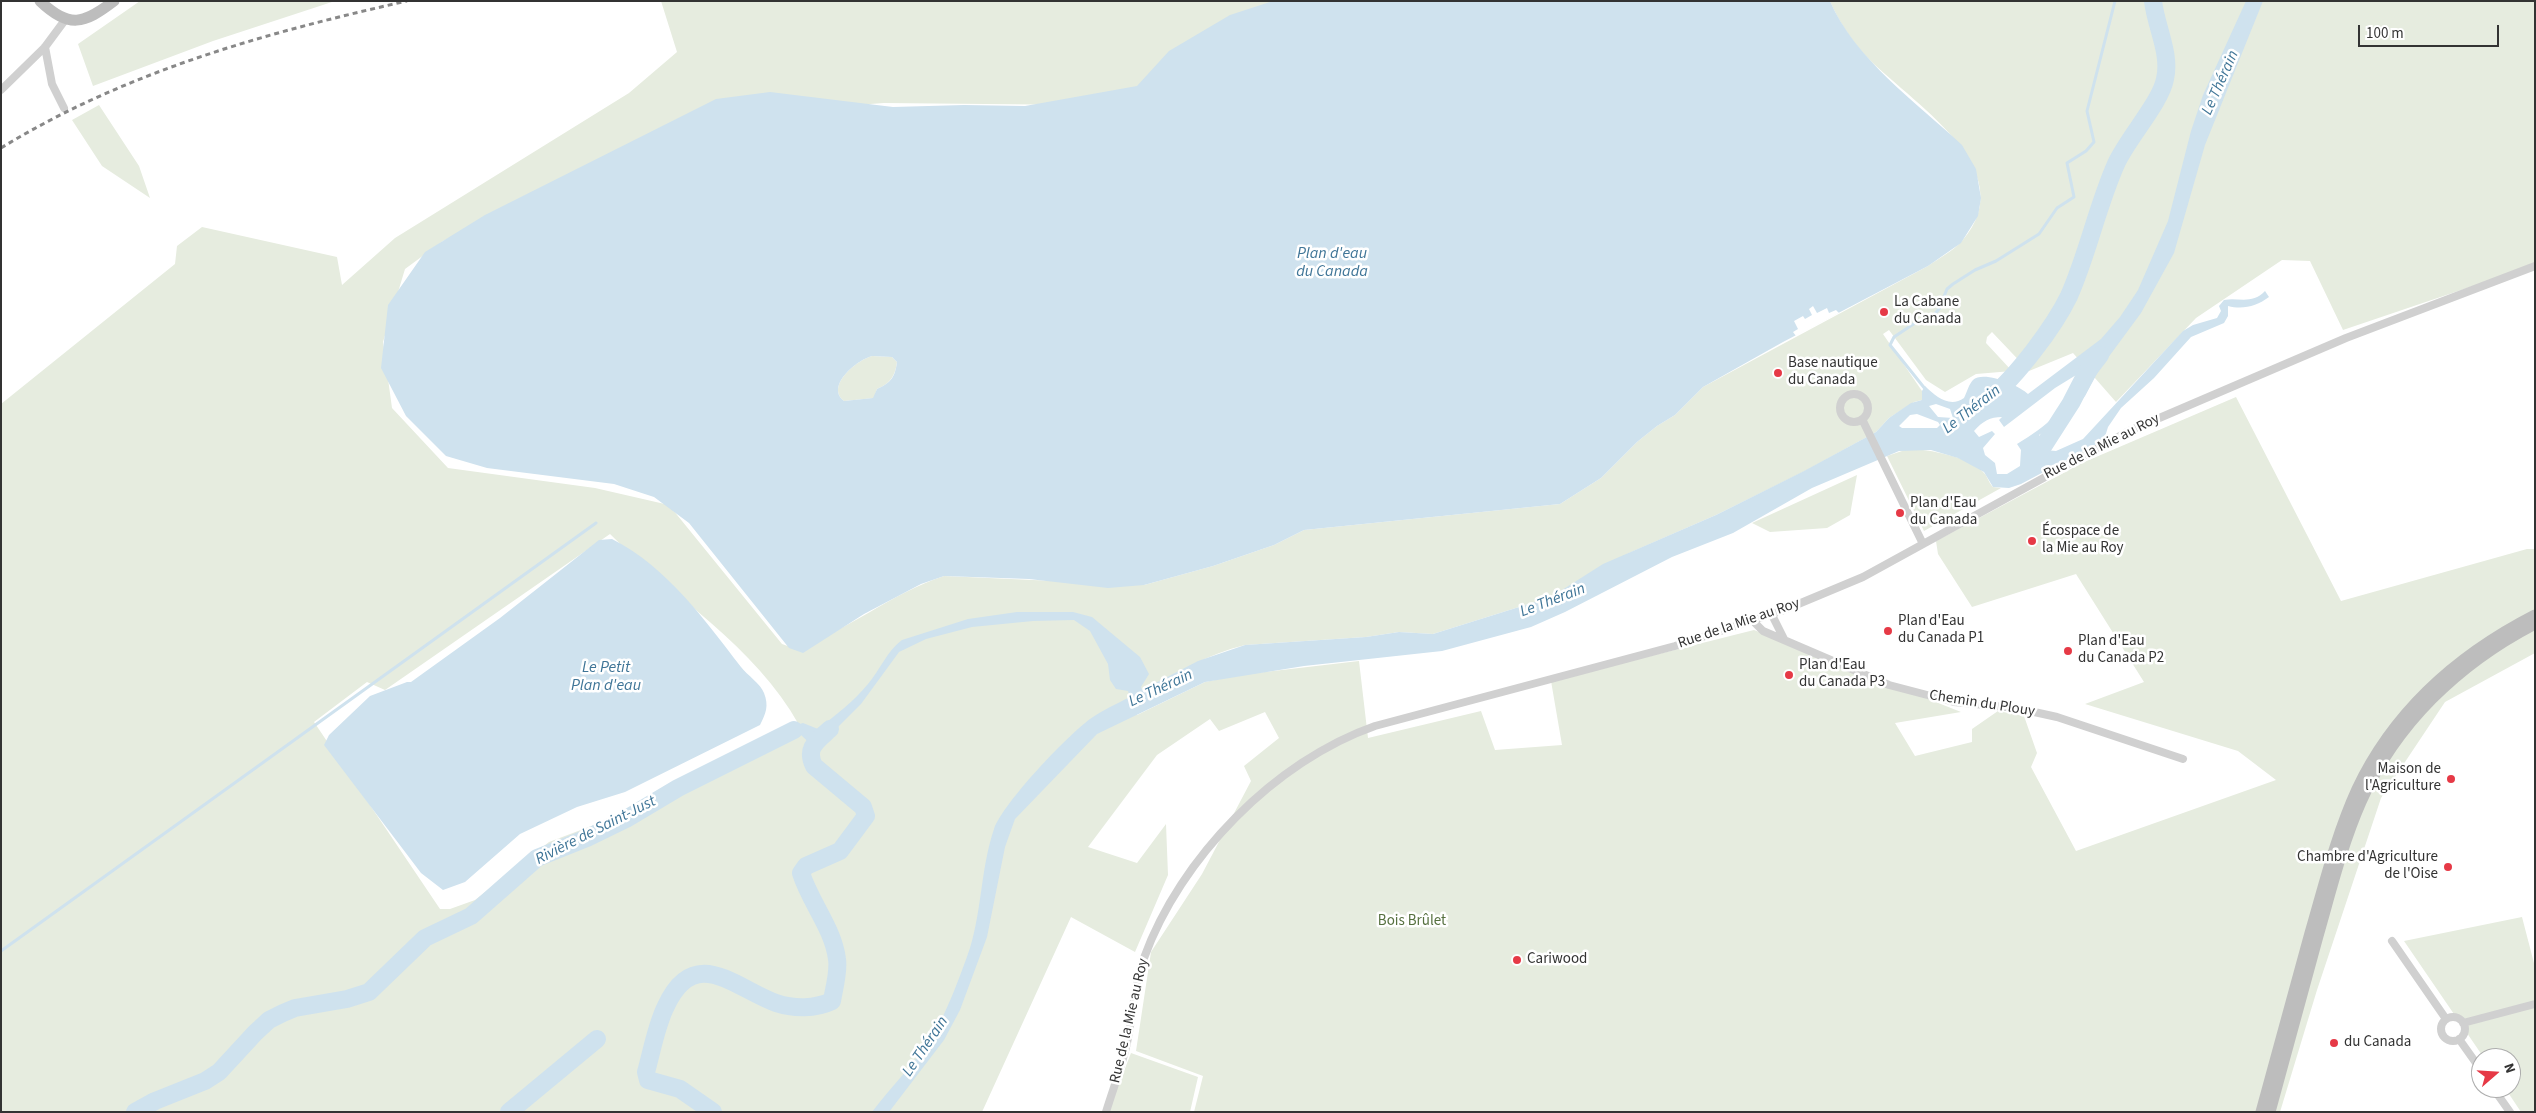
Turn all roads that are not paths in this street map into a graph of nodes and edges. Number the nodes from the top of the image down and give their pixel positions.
1 (40, 1) edge
2 (114, 1) edge
3 (66, 20) junction
4 (45, 47) junction
5 (1, 90) edge
6 (64, 108) dead end
7 (2535, 266) edge
8 (1862, 420) dead end
9 (1923, 544) junction
10 (1772, 615) junction
11 (2535, 615) edge
12 (1754, 622) junction
13 (2535, 624) edge
14 (1784, 638) junction
15 (2183, 758) dead end
16 (2392, 941) dead end
17 (2535, 1004) edge
18 (2446, 1018) junction
19 (2463, 1023) junction
20 (2459, 1039) junction
21 (2471, 1056) edge
22 (2501, 1098) edge
23 (1106, 1112) edge
24 (2261, 1112) edge
25 (2270, 1112) edge
26 (2510, 1112) edge

1 - 3 main road
2 - 3 main road
3 - 4 street
4 - 5 street
4 - 6 street
7 - 9 street, Rue de la Mie au Roy
8 - 9 street
9 - 10 street, Rue de la Mie au Roy
10 - 12 street, Rue de la Mie au Roy
10 - 14 street
11 - 24 main road
12 - 14 street, Chemin du Plouy
12 - 23 street, Rue de la Mie au Roy
13 - 25 main road
14 - 15 street, Chemin du Plouy
16 - 18 street
17 - 19 street
18 - 19 street
18 - 20 street
19 - 20 street
20 - 21 street
22 - 26 street

